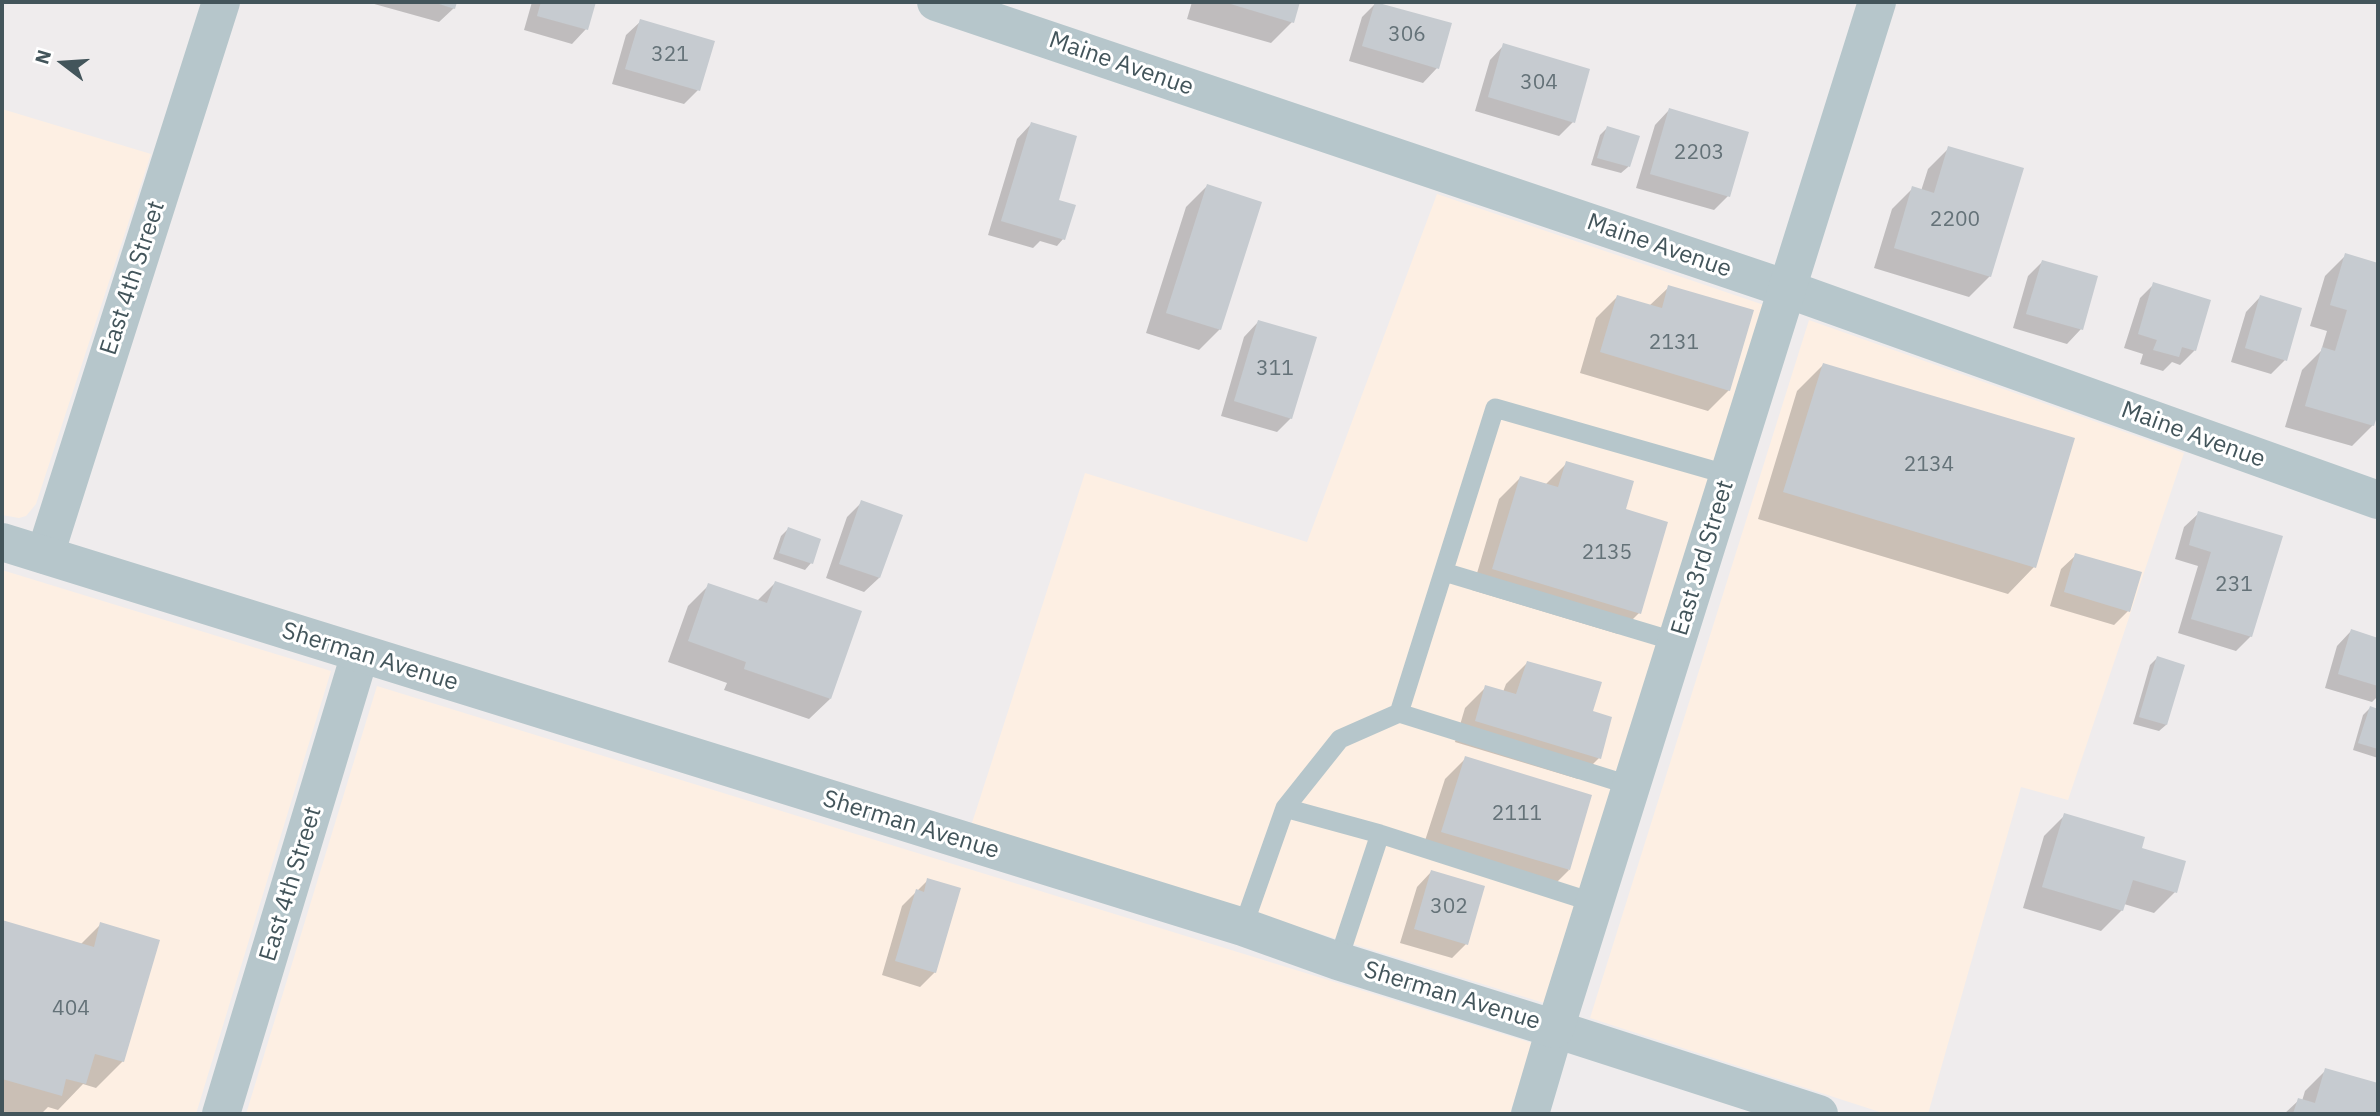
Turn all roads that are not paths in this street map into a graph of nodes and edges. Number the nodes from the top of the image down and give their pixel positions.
1 (220, 2) edge
2 (936, 2) edge
3 (1877, 2) edge
4 (1787, 289) junction
5 (1729, 475) junction
6 (2378, 500) edge
7 (2, 542) edge
8 (45, 555) junction
9 (1444, 572) junction
10 (1677, 642) junction
11 (360, 654) junction
12 (1399, 713) junction
13 (1632, 786) junction
14 (1285, 808) junction
15 (1380, 834) junction
16 (1595, 902) junction
17 (1243, 927) junction
18 (1338, 961) junction
19 (1555, 1029) junction
20 (221, 1114) edge
21 (1530, 1114) edge
22 (1819, 1114) edge

1 - 8 street, East 4th Street
2 - 4 street, Maine Avenue
3 - 4 street, East 3rd Street
4 - 5 street, East 3rd Street
4 - 6 street, Maine Avenue
5 - 9 lane
5 - 10 street, East 3rd Street
7 - 8 street, Sherman Avenue
8 - 11 street, Sherman Avenue
9 - 10 lane
9 - 12 lane
10 - 13 street, East 3rd Street
11 - 17 street, Sherman Avenue
11 - 20 street, East 4th Street
12 - 13 lane
12 - 14 lane
13 - 16 street, East 3rd Street
14 - 15 lane
14 - 17 lane
15 - 16 lane
15 - 18 lane
16 - 19 street, East 3rd Street
17 - 18 street, Sherman Avenue
18 - 19 street, Sherman Avenue
19 - 21 street, East 3rd Street
19 - 22 street, Sherman Avenue

